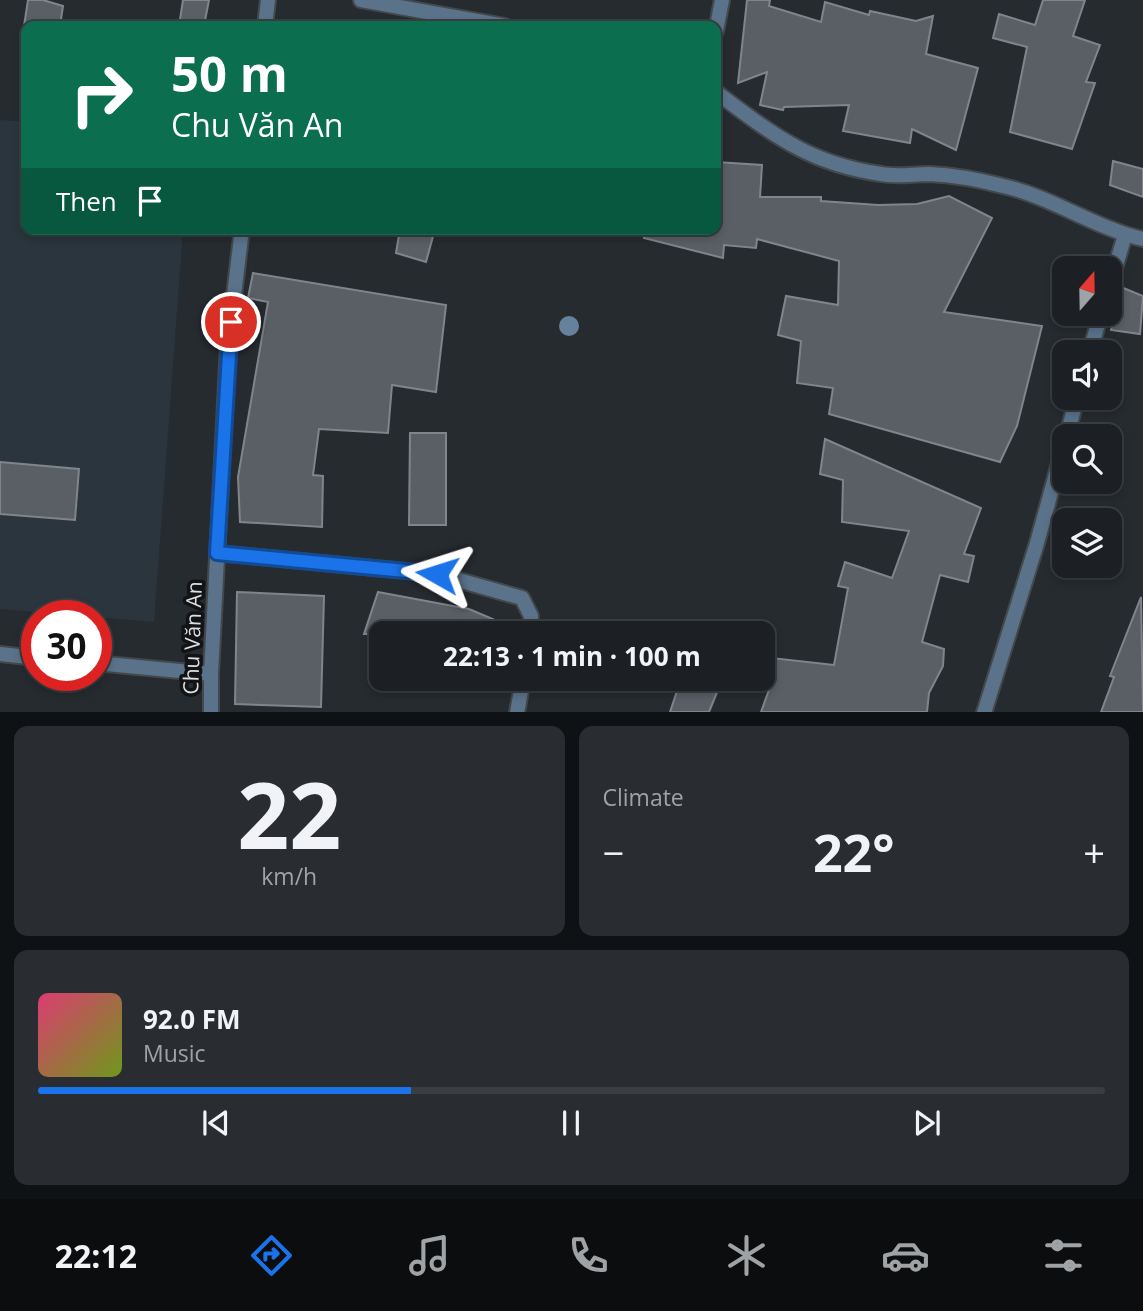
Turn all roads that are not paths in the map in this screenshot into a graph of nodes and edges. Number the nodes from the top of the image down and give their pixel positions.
1 (268, 0) edge
2 (360, 0) edge
3 (722, 0) edge
4 (266, 21) edge
5 (477, 21) edge
6 (718, 21) edge
7 (721, 96) edge
8 (241, 235) edge
9 (1125, 235) junction
10 (1143, 239) edge
11 (1119, 256) edge
12 (1052, 489) edge
13 (217, 553) junction
14 (531, 621) edge
15 (0, 654) edge
16 (21, 656) edge
17 (112, 665) edge
18 (211, 674) junction
19 (521, 691) edge
20 (211, 712) edge
21 (517, 712) edge
22 (984, 712) edge

1 - 4 street
2 - 5 street
3 - 6 street
7 - 9 street
8 - 13 street, Chu Văn An
9 - 10 street
9 - 11 street
12 - 22 street
13 - 14 street
13 - 18 street, Chu Văn An
15 - 16 street
17 - 18 street
18 - 20 street, Chu Văn An
19 - 21 street

